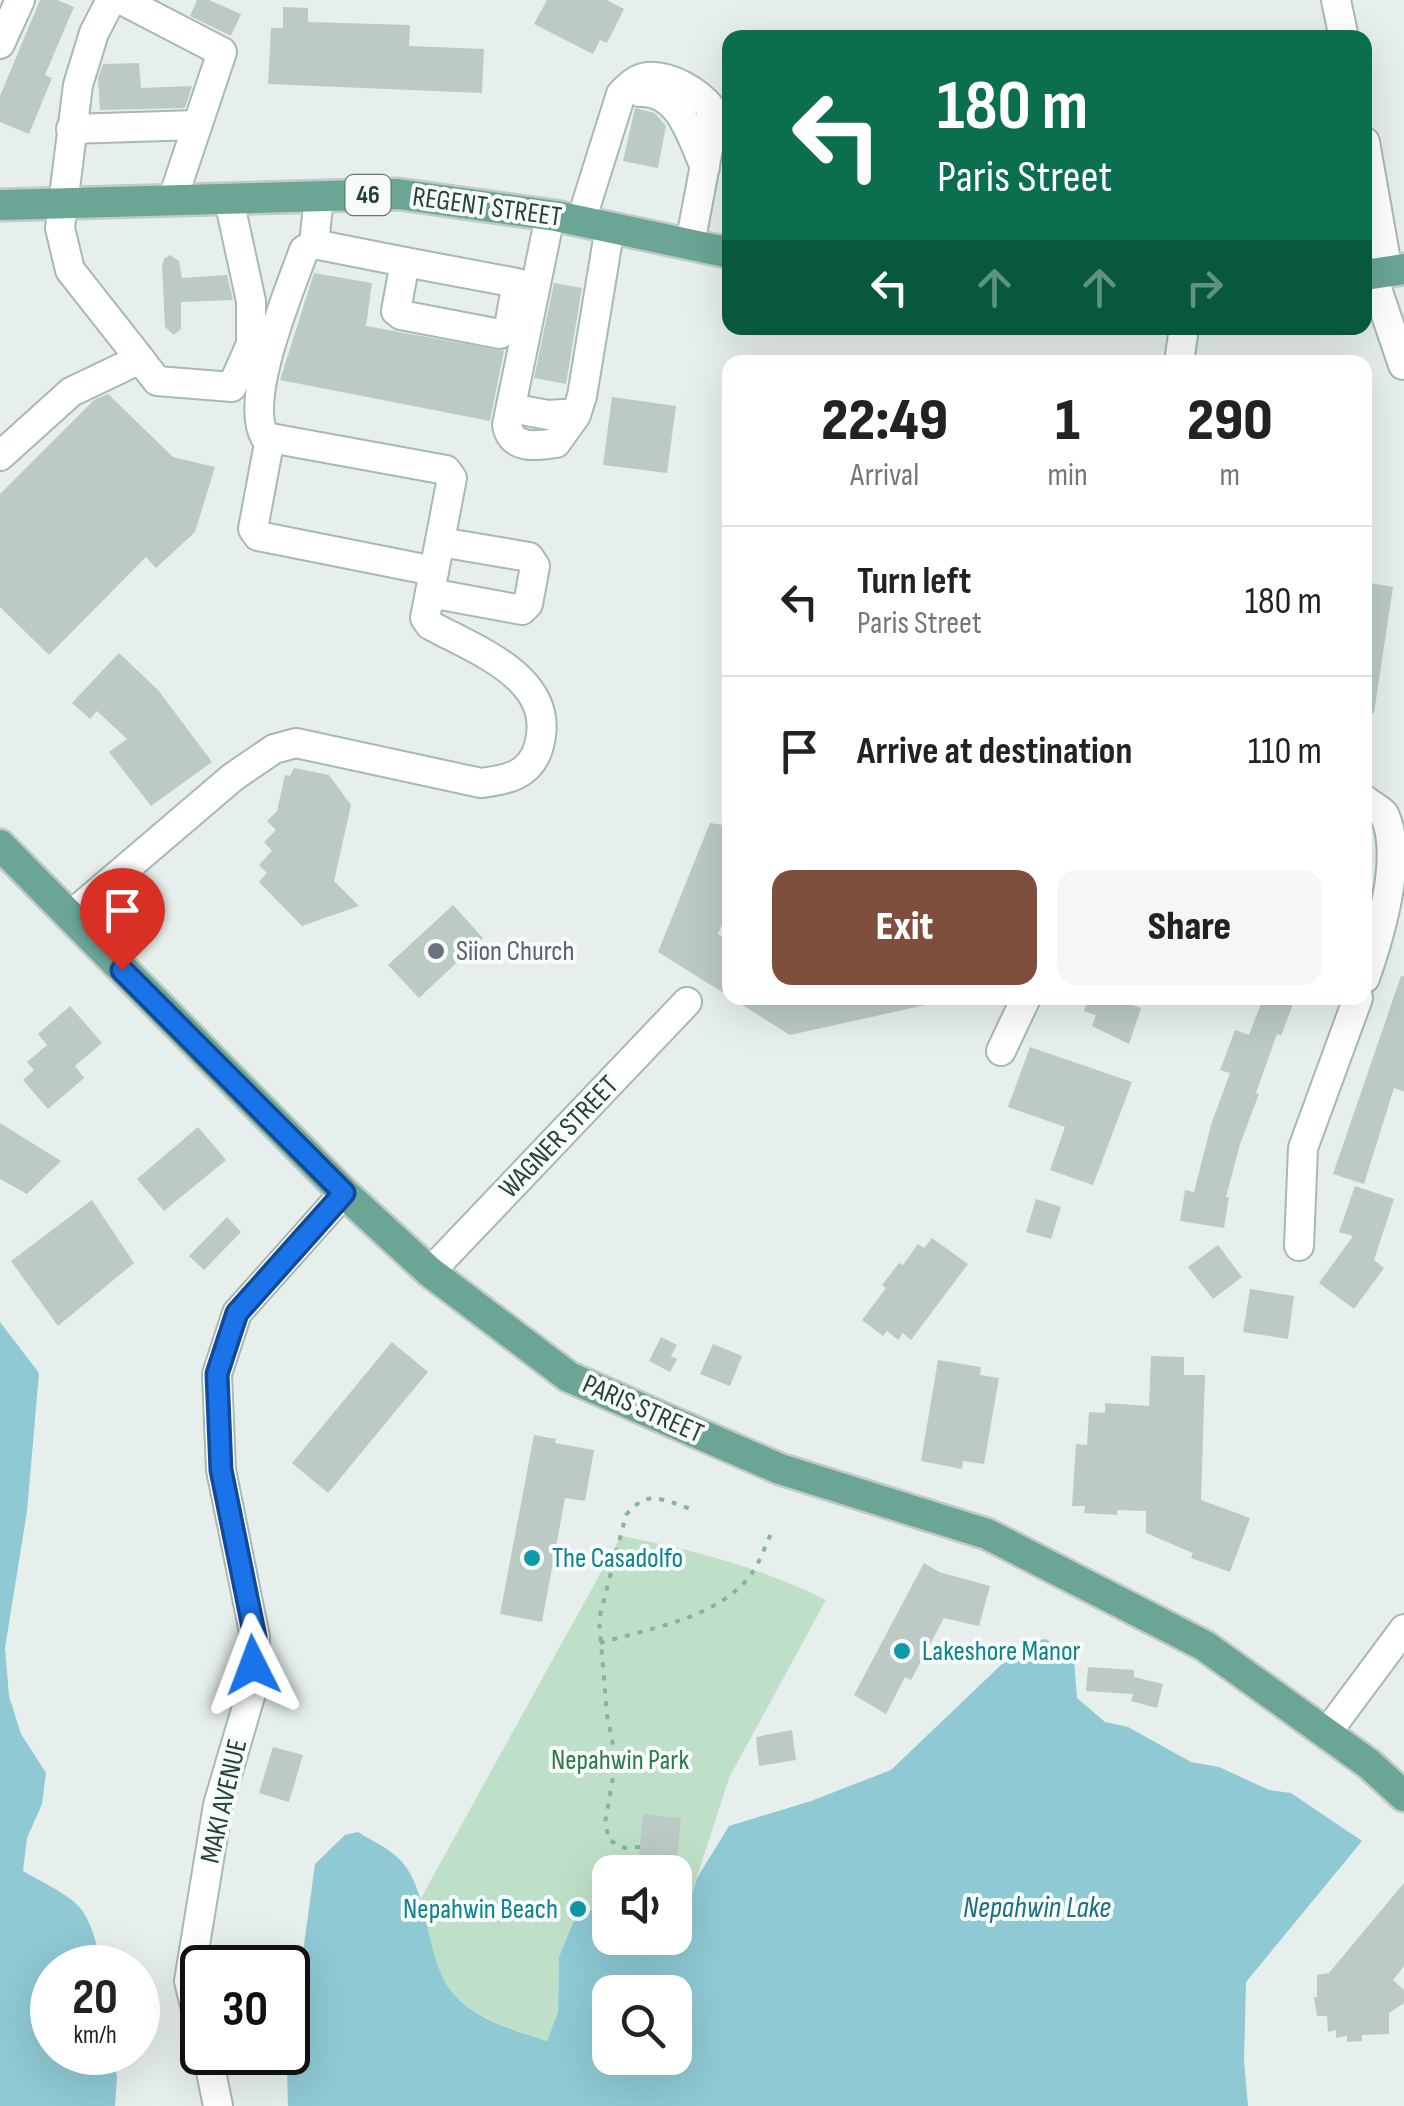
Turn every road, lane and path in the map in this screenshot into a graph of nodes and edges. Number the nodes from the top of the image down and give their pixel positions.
1 (20, 0) edge
2 (111, 0) edge
3 (122, 0) edge
4 (1336, 0) edge
5 (1342, 30) edge
6 (0, 44) edge
7 (196, 125) junction
8 (84, 128) junction
9 (1372, 196) edge
10 (319, 197) junction
11 (173, 198) junction
12 (228, 200) junction
13 (61, 202) junction
14 (0, 204) edge
15 (540, 214) junction
16 (596, 224) junction
17 (314, 244) junction
18 (690, 244) junction
19 (722, 251) edge
20 (405, 262) junction
21 (1382, 272) edge
22 (517, 282) junction
23 (596, 312) junction
24 (140, 358) junction
25 (1402, 365) edge
26 (509, 416) junction
27 (270, 438) junction
28 (0, 456) edge
29 (440, 542) junction
30 (432, 582) junction
31 (1375, 808) edge
32 (0, 845) edge
33 (70, 916) junction
34 (1372, 959) edge
35 (687, 1002) dead end
36 (1023, 1005) edge
37 (1355, 1005) edge
38 (1001, 1051) dead end
39 (344, 1193) junction
40 (1299, 1246) dead end
41 (430, 1272) junction
42 (691, 1509) dead end
43 (771, 1534) dead end
44 (1404, 1629) edge
45 (600, 1644) junction
46 (1326, 1734) junction
47 (1404, 1796) edge
48 (640, 1847) dead end
49 (195, 1945) edge
50 (212, 2075) edge
51 (218, 2106) edge

1 - 6 street
2 - 8 street
3 - 7 street
4 - 5 street
7 - 8 street
7 - 11 street
8 - 13 street
9 - 21 street
10 - 12 main road, REGENT STREET / 46
10 - 15 main road, REGENT STREET / 46
10 - 17 street
11 - 12 main road, REGENT STREET / 46
11 - 13 main road, REGENT STREET / 46
12 - 24 street
13 - 14 main road, REGENT STREET / 46
13 - 24 street
15 - 16 main road, REGENT STREET / 46
15 - 22 street
15 - 26 street
16 - 18 main road, REGENT STREET / 46
16 - 18 street
16 - 23 street
17 - 20 street
17 - 27 street
18 - 19 main road, REGENT STREET / 46
20 - 22 street
20 - 22 street
21 - 25 street
23 - 26 street
23 - 26 street
24 - 28 street
27 - 29 street
27 - 30 street
29 - 30 street
29 - 30 street
30 - 33 street
31 - 34 street
32 - 33 main road, PARIS STREET
33 - 39 main road, PARIS STREET
35 - 41 street, WAGNER STREET
36 - 38 street
37 - 40 street
39 - 41 main road, PARIS STREET
39 - 49 street, MAKI AVENUE
41 - 46 main road, PARIS STREET
42 - 45 path
43 - 45 path
44 - 46 street
45 - 48 path
46 - 47 main road, PARIS STREET
50 - 51 street

